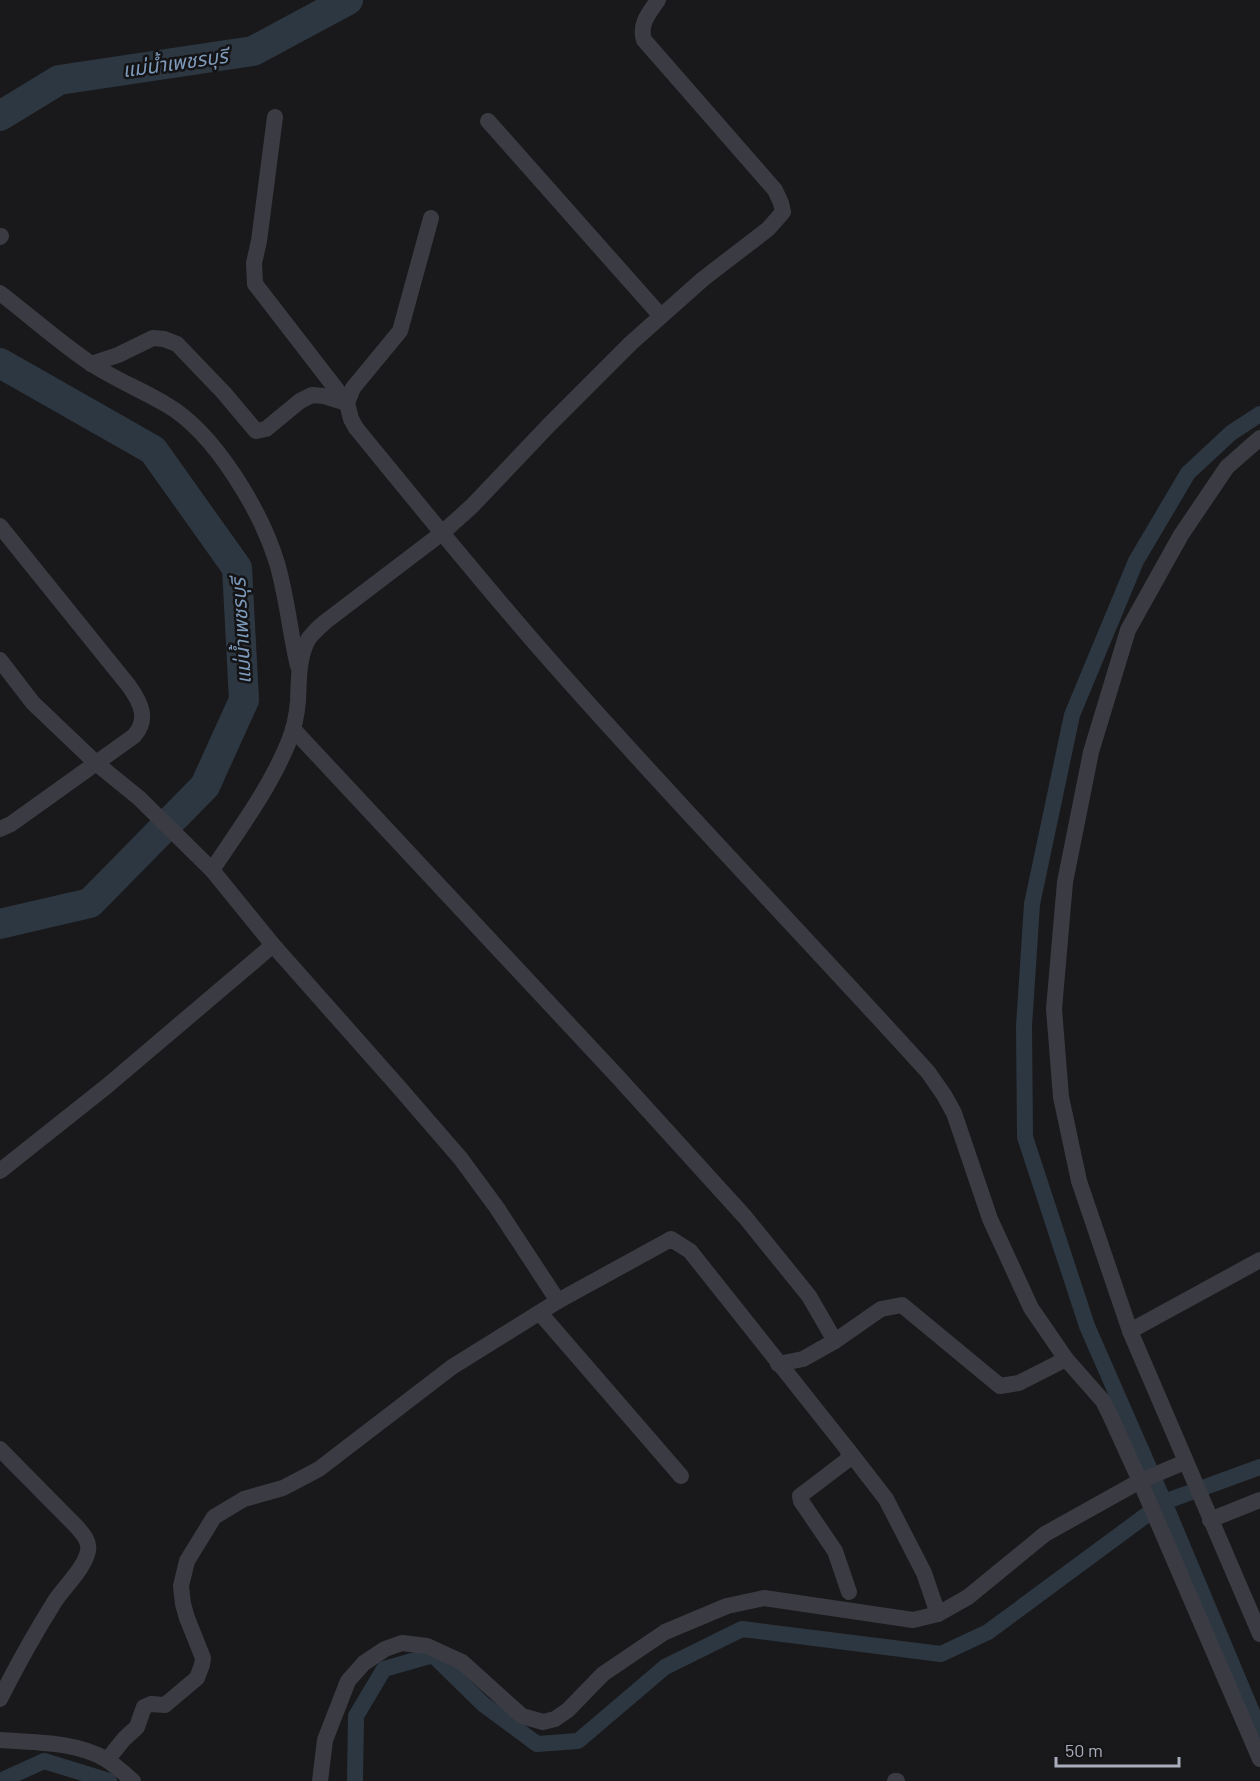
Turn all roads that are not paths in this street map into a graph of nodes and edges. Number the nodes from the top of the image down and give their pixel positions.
1 (658, 0) edge
2 (275, 117) dead end
3 (488, 121) dead end
4 (431, 218) dead end
5 (0, 293) edge
6 (660, 315) junction
7 (91, 364) junction
8 (346, 403) junction
9 (1260, 438) edge
10 (0, 526) edge
11 (442, 534) junction
12 (0, 660) edge
13 (300, 671) junction
14 (293, 729) junction
15 (96, 763) junction
16 (0, 829) edge
17 (212, 870) junction
18 (273, 945) junction
19 (0, 1171) edge
20 (1259, 1263) edge
21 (558, 1301) junction
22 (540, 1313) junction
23 (1130, 1331) junction
24 (835, 1341) junction
25 (1066, 1359) junction
26 (778, 1364) junction
27 (848, 1450) junction
28 (4, 1460) edge
29 (1188, 1469) junction
30 (681, 1476) dead end
31 (1143, 1488) junction
32 (1260, 1500) edge
33 (1209, 1516) junction
34 (849, 1592) dead end
35 (938, 1614) junction
36 (1260, 1634) edge
37 (0, 1699) edge
38 (0, 1740) edge
39 (1260, 1759) edge
40 (107, 1760) junction
41 (133, 1781) edge
42 (320, 1781) edge

1 - 6 street
2 - 8 street
3 - 6 street
4 - 8 street
5 - 7 street
6 - 11 street
7 - 8 street
7 - 13 street
8 - 11 street
9 - 23 street
10 - 15 street
11 - 13 street
11 - 25 street
12 - 15 street
13 - 14 street
14 - 17 street
14 - 24 street
15 - 16 street
15 - 17 street
17 - 18 street
18 - 19 street
18 - 21 street
20 - 23 street
21 - 22 street
21 - 26 street
22 - 30 street
22 - 40 street
23 - 29 street
24 - 25 street
24 - 26 street
25 - 31 street
26 - 27 street
27 - 34 street
27 - 35 street
28 - 37 street
29 - 31 street
29 - 33 street
31 - 35 street
31 - 39 street
32 - 33 street
33 - 36 street
35 - 42 street
38 - 40 street
40 - 41 street

